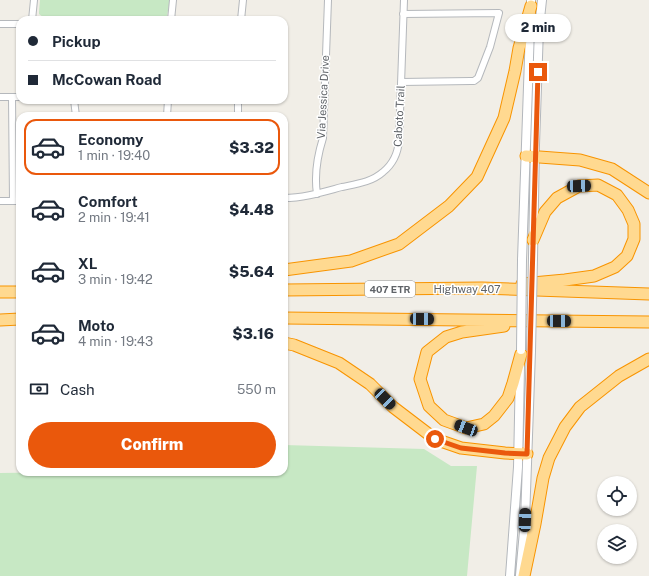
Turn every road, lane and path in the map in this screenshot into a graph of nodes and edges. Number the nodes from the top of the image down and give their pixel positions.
1 (34, 0) edge
2 (173, 0) edge
3 (244, 0) edge
4 (328, 0) edge
5 (404, 0) edge
6 (542, 0) edge
7 (531, 3) edge
8 (403, 14) junction
9 (32, 16) edge
10 (171, 16) edge
11 (242, 16) edge
12 (0, 24) edge
13 (16, 24) edge
14 (401, 82) junction
15 (0, 97) edge
16 (12, 97) junction
17 (16, 97) edge
18 (530, 156) junction
19 (316, 194) junction
20 (649, 194) edge
21 (288, 198) edge
22 (13, 201) joint
23 (0, 202) edge
24 (533, 240) junction
25 (288, 270) edge
26 (496, 289) junction
27 (288, 290) edge
28 (0, 292) edge
29 (16, 292) edge
30 (649, 294) edge
31 (288, 318) edge
32 (16, 319) edge
33 (0, 320) edge
34 (544, 321) junction
35 (649, 322) edge
36 (288, 344) edge
37 (524, 352) junction
38 (649, 360) edge
39 (523, 454) junction
40 (510, 576) edge
41 (520, 576) edge
42 (524, 576) edge

1 - 9 street
2 - 10 street
3 - 11 street
4 - 19 street, Via Jessica Drive
5 - 8 street, Caboto Trail
6 - 18 main road
7 - 18 main road
7 - 25 highway
8 - 14 street, Caboto Trail
8 - 14 street
12 - 13 street
14 - 19 street, Caboto Trail
15 - 16 street
16 - 17 street
16 - 22 street
18 - 20 highway
18 - 24 main road
18 - 37 main road, bridge
19 - 21 street, Caboto Trail
22 - 23 street
24 - 26 highway
24 - 37 main road, bridge
26 - 27 highway, Highway 407 / 407 ETR
26 - 30 highway, Highway 407 / 407 ETR
28 - 29 highway
31 - 34 highway
32 - 33 highway
34 - 35 highway
34 - 37 highway
36 - 39 highway
37 - 39 main road
38 - 42 highway
39 - 40 main road
39 - 41 main road

